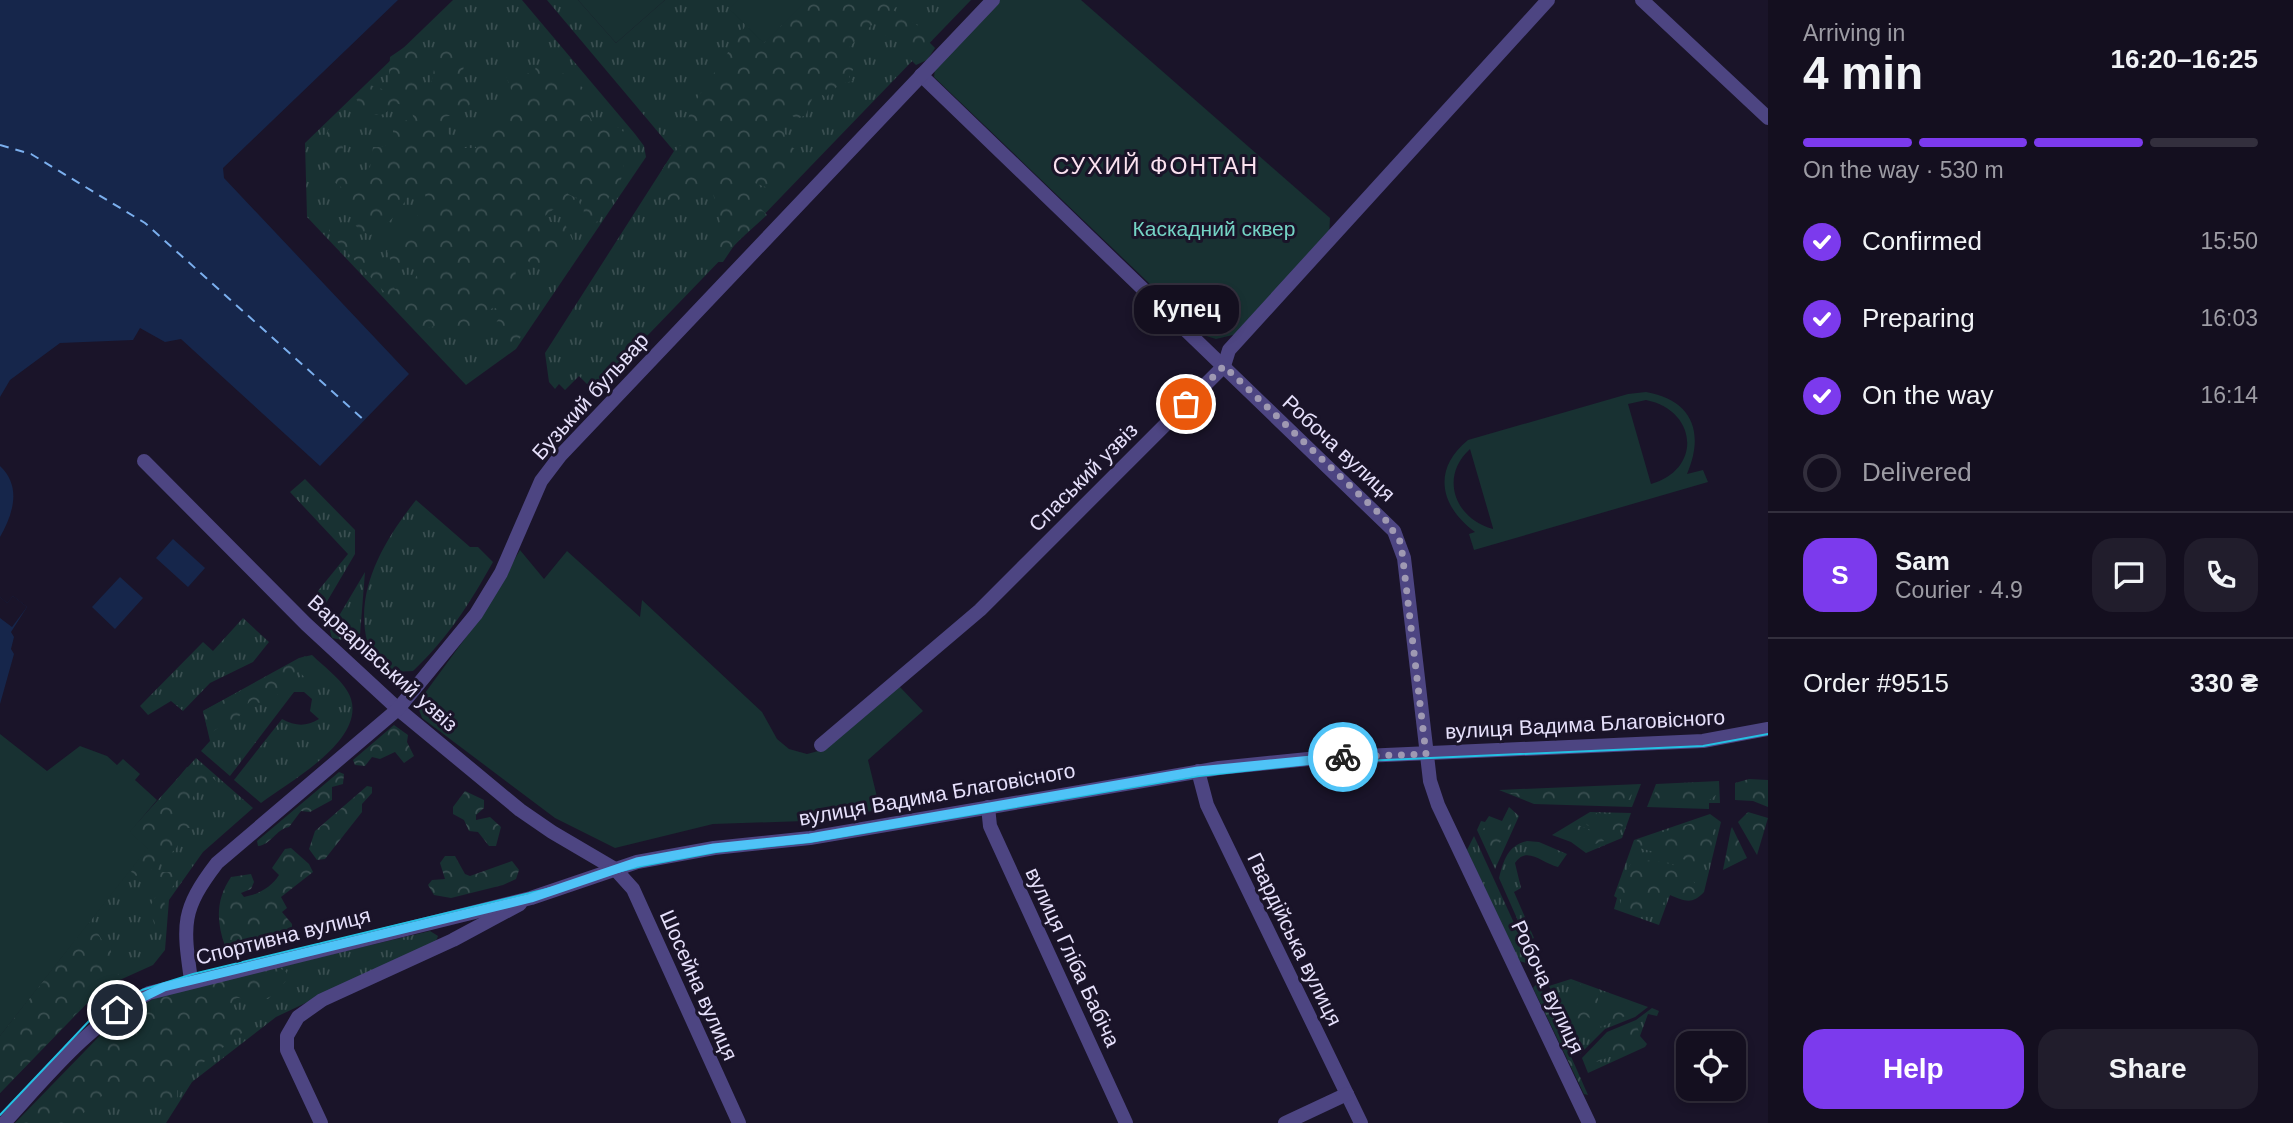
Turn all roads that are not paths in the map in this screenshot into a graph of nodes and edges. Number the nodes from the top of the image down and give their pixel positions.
1 (993, 0) edge
2 (1548, 0) edge
3 (1642, 0) edge
4 (921, 75) junction
5 (1768, 118) edge
6 (1224, 366) junction
7 (144, 461) dead end
8 (398, 709) junction
9 (1764, 731) edge
10 (821, 745) dead end
11 (1426, 754) junction
12 (1198, 771) junction
13 (988, 807) junction
14 (615, 869) junction
15 (531, 898) junction
16 (191, 981) junction
17 (1347, 1094) junction
18 (4, 1123) edge
19 (321, 1123) edge
20 (739, 1123) edge
21 (1126, 1123) edge
22 (1284, 1123) edge
23 (1361, 1123) edge
24 (1589, 1123) edge

1 - 4 street, Бузький бульвар
2 - 6 street, Спаський узвіз
3 - 5 street
4 - 6 street, Робоча вулиця
4 - 8 street, Бузький бульвар
6 - 10 street, Спаський узвіз
6 - 11 street, Робоча вулиця
7 - 8 street, Варварівський узвіз
8 - 14 street, Варварівський узвіз
8 - 16 street, Бузький бульвар
9 - 11 street, вулиця Вадима Благовісного
11 - 12 street, вулиця Вадима Благовісного
11 - 24 street, Робоча вулиця
12 - 13 street, вулиця Вадима Благовісного
12 - 17 street, Гвардійська вулиця
13 - 14 street, вулиця Вадима Благовісного
13 - 21 street, вулиця Гліба Бабіча
14 - 15 street, Спортивна вулиця
14 - 20 street, Шосейна вулиця
15 - 16 street, Спортивна вулиця
15 - 19 street
16 - 18 street, Спортивна вулиця
17 - 22 street
17 - 23 street, Гвардійська вулиця

